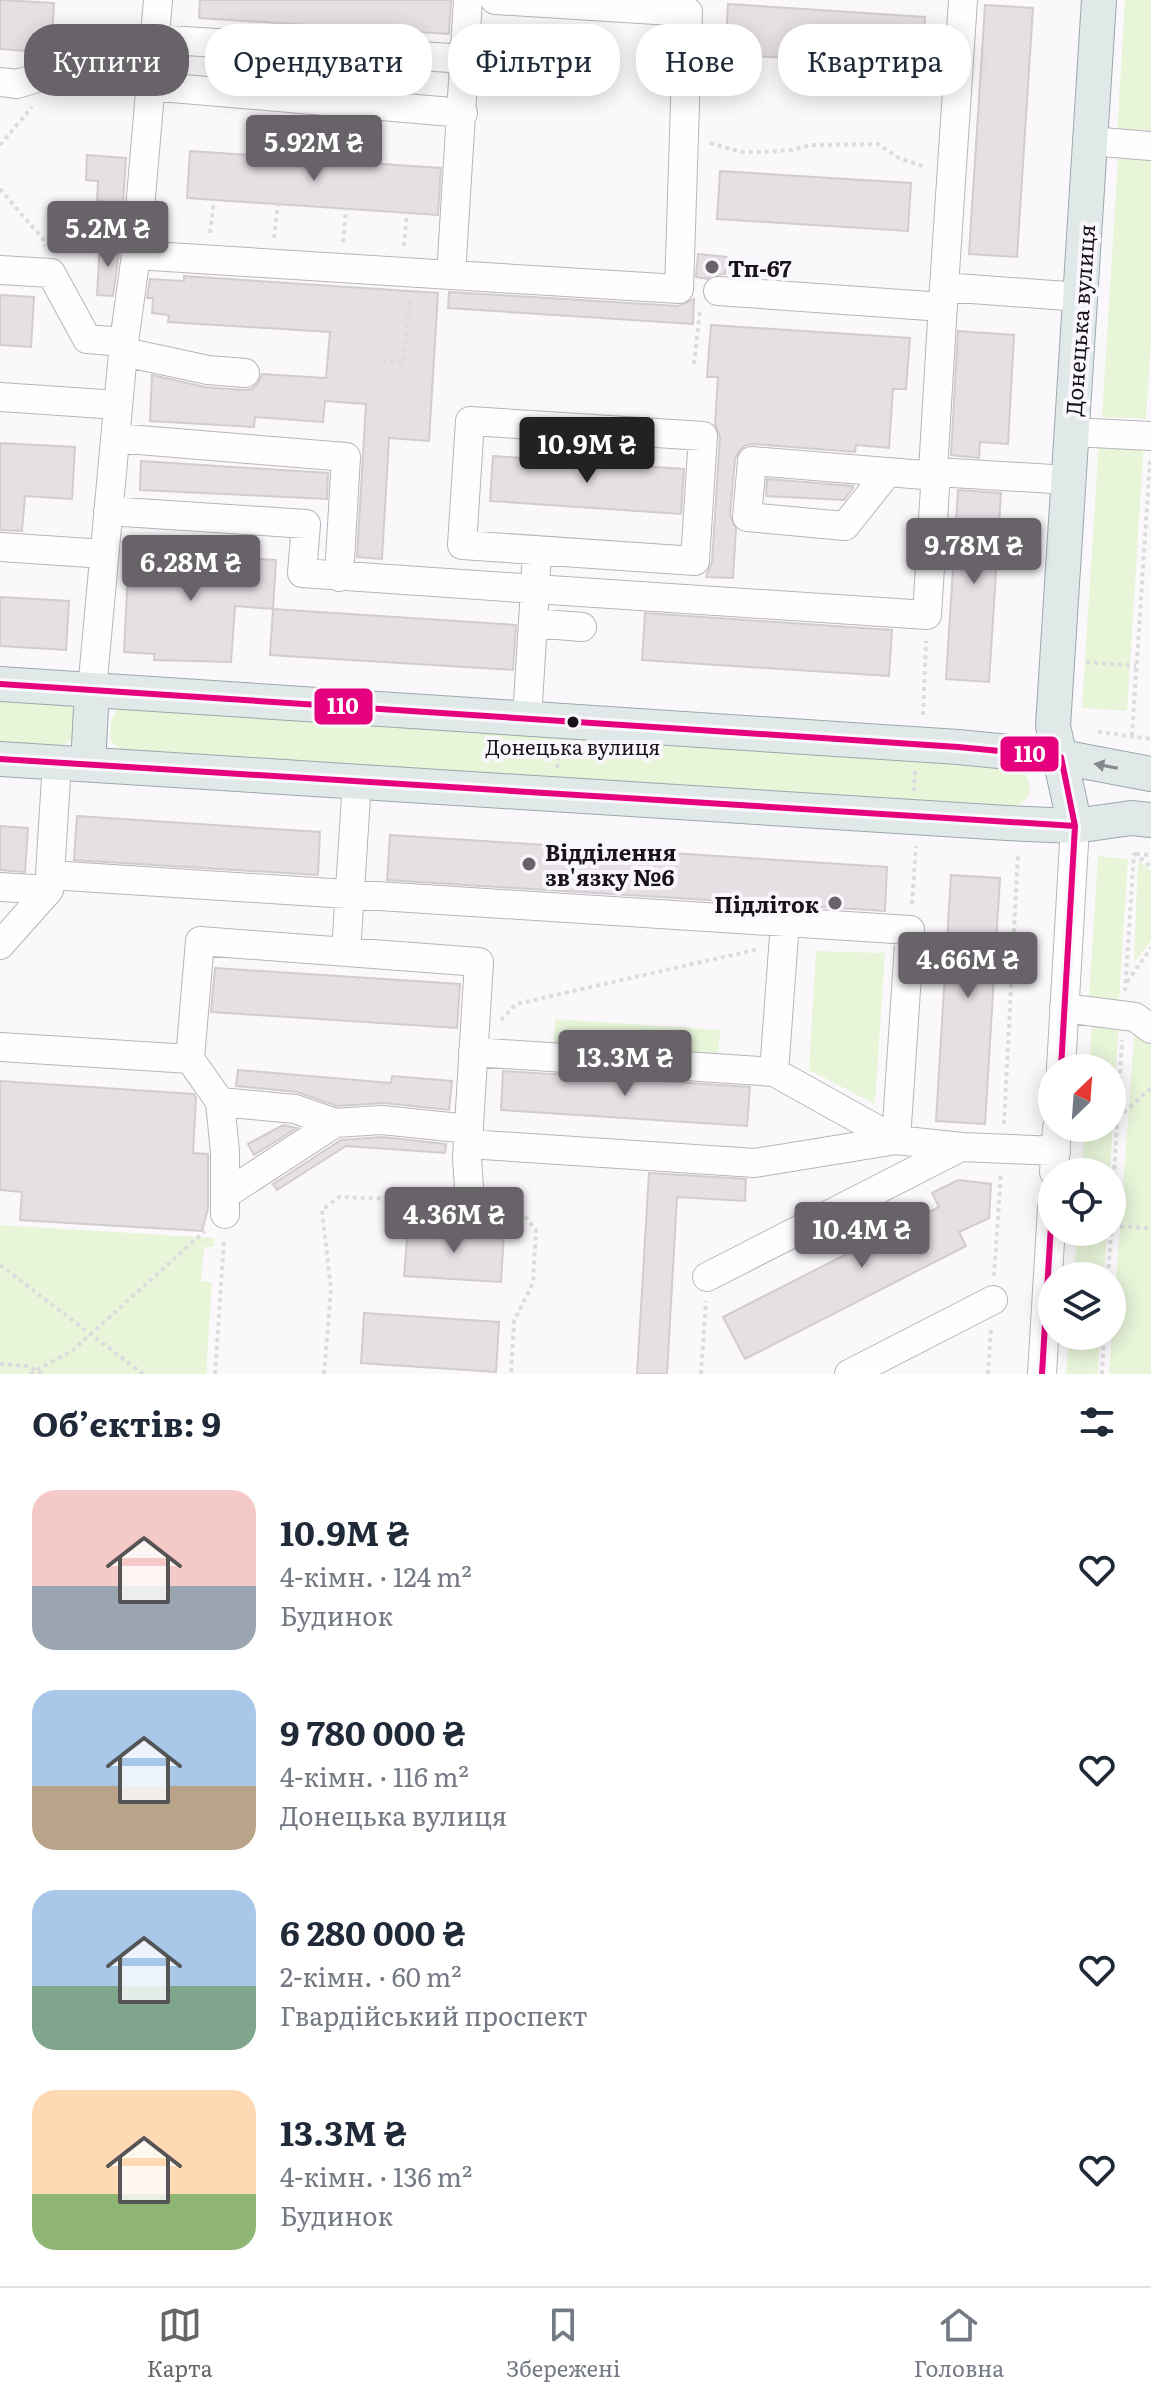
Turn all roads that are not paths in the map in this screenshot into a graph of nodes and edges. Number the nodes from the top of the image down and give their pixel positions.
1 (158, 0) edge
2 (468, 0) edge
3 (495, 0) edge
4 (963, 0) edge
5 (1099, 0) edge
6 (156, 24) edge
7 (467, 24) edge
8 (189, 41) edge
9 (448, 58) edge
10 (189, 81) edge
11 (0, 82) edge
12 (24, 82) edge
13 (149, 96) edge
14 (464, 96) edge
15 (463, 113) junction
16 (1090, 141) junction
17 (1151, 146) edge
18 (136, 255) junction
19 (0, 270) edge
20 (451, 275) junction
21 (718, 291) road end
22 (944, 297) junction
23 (1080, 297) junction
24 (124, 347) junction
25 (245, 373) dead end
26 (0, 397) edge
27 (118, 405) junction
28 (1072, 432) junction
29 (1151, 436) edge
30 (115, 438) junction
31 (888, 472) junction
32 (936, 474) junction
33 (1069, 480) junction
34 (108, 511) junction
35 (0, 547) edge
36 (537, 550) junction
37 (104, 554) junction
38 (339, 577) junction
39 (535, 589) junction
40 (533, 623) junction
41 (582, 627) dead end
42 (0, 684) edge
43 (92, 690) junction
44 (527, 719) junction
45 (1061, 757) junction
46 (0, 759) edge
47 (73, 763) junction
48 (1151, 774) edge
49 (357, 781) junction
50 (1151, 820) edge
51 (1075, 826) junction
52 (50, 882) junction
53 (0, 887) edge
54 (350, 894) junction
55 (784, 935) junction
56 (1, 945) edge
57 (346, 952) junction
58 (1064, 1008) junction
59 (1151, 1029) edge
60 (0, 1047) edge
61 (473, 1052) junction
62 (1062, 1054) edge
63 (190, 1059) junction
64 (774, 1072) junction
65 (220, 1102) junction
66 (335, 1123) junction
67 (468, 1136) junction
68 (896, 1140) junction
69 (962, 1147) junction
70 (1056, 1150) edge
71 (470, 1202) road end
72 (1050, 1246) edge
73 (707, 1277) road end
74 (993, 1300) road end
75 (849, 1374) edge
76 (1042, 1374) edge

1 - 6 street
2 - 7 street
3 - 20 street
4 - 22 street
5 - 16 main road, Донецька вулиця
8 - 9 street
10 - 15 street
11 - 12 street
13 - 18 street
14 - 15 street
15 - 20 street
16 - 17 street
16 - 23 main road, Донецька вулиця
18 - 20 street
18 - 24 street
19 - 24 street
21 - 22 street
22 - 23 street
22 - 32 street
23 - 28 main road, Донецька вулиця
24 - 25 street
24 - 27 street
26 - 27 street
27 - 30 street
28 - 29 street
28 - 33 main road, Донецька вулиця
30 - 34 street
30 - 38 street
31 - 31 street
31 - 32 street
32 - 33 street
32 - 39 street
33 - 45 main road, Донецька вулиця
34 - 37 street
34 - 38 street
35 - 37 street
36 - 36 street
36 - 39 street
37 - 43 street
38 - 39 street
39 - 40 street
40 - 41 street
40 - 44 street
42 - 43 main road
43 - 44 main road
43 - 47 main road
44 - 45 main road
48 -> 45 main road
45 - 51 main road, Донецька вулиця
46 - 47 main road
47 - 49 main road
47 - 52 street
49 - 51 main road
49 - 54 street
50 - 51 main road
51 - 58 street, Донецька вулиця
52 - 53 street
52 - 54 street
52 - 56 street
54 - 55 street
54 - 57 street
55 - 64 street
55 - 68 street
57 - 61 street
57 - 63 street
58 - 59 street
58 - 62 street, Донецька вулиця
60 - 63 street
61 - 64 street
61 - 67 street
63 - 65 street
64 - 68 street
65 - 66 street
65 - 66 street
66 - 67 street
67 - 68 street
67 - 71 street
68 - 69 street
69 - 70 street
69 - 73 street
72 - 76 street
74 - 75 street

